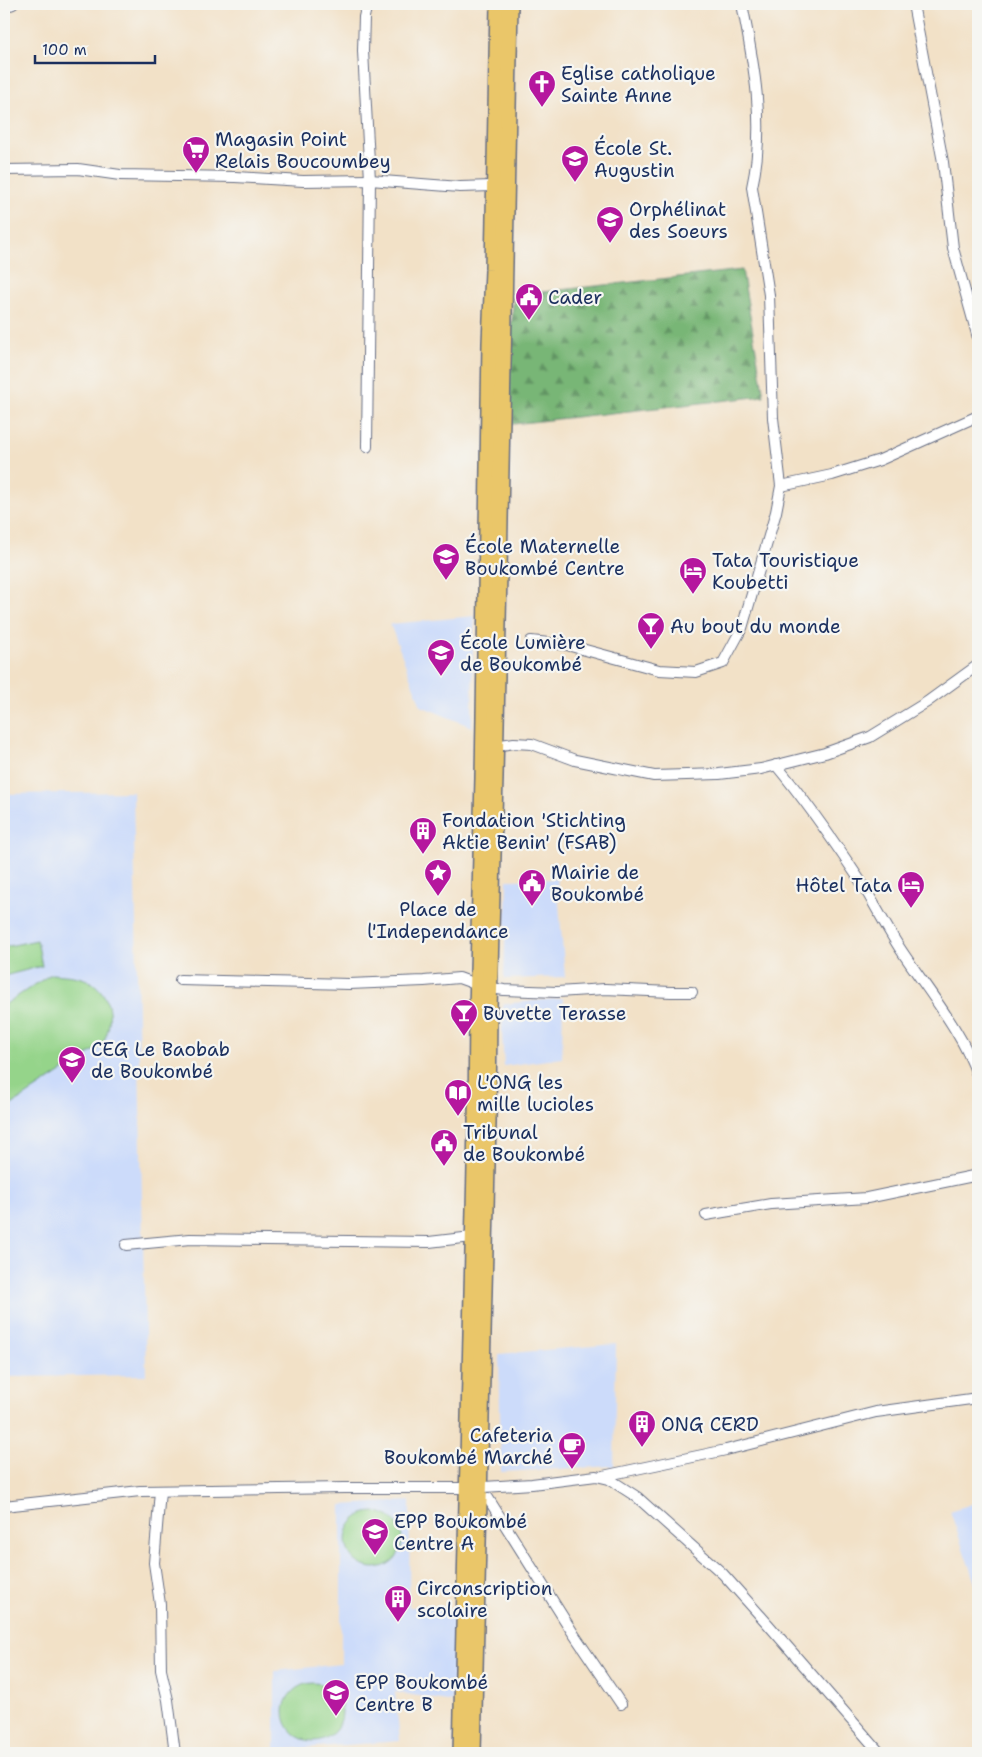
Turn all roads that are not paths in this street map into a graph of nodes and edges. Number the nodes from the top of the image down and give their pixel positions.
1 (13, 4) edge
2 (367, 4) edge
3 (498, 4) edge
4 (510, 4) edge
5 (742, 4) edge
6 (913, 4) edge
7 (4, 7) edge
8 (4, 170) edge
9 (370, 180) junction
10 (493, 186) junction
11 (978, 338) edge
12 (978, 416) edge
13 (367, 447) dead end
14 (780, 486) junction
15 (531, 641) dead end
16 (978, 666) edge
17 (495, 746) junction
18 (776, 765) junction
19 (489, 771) junction
20 (180, 980) dead end
21 (484, 987) junction
22 (692, 992) dead end
23 (978, 1077) edge
24 (978, 1175) edge
25 (706, 1215) dead end
26 (472, 1237) junction
27 (126, 1245) dead end
28 (978, 1398) edge
29 (596, 1476) junction
30 (160, 1491) junction
31 (478, 1491) junction
32 (4, 1506) edge
33 (621, 1704) dead end
34 (175, 1753) edge
35 (460, 1753) edge
36 (473, 1753) edge
37 (880, 1753) edge

1 - 7 street
2 - 9 street
3 - 10 main road
4 - 17 main road
5 - 14 street
6 - 11 street
8 - 9 street
9 - 10 street
9 - 13 street
10 - 19 main road
12 - 14 street
14 - 15 street
16 - 18 street
17 - 18 street
17 - 19 main road
18 - 23 street
19 - 21 main road
20 - 21 street
21 - 22 street
21 - 26 main road
21 - 31 main road
24 - 25 street
26 - 27 street
26 - 31 main road
28 - 29 street
29 - 31 street
29 - 37 street
30 - 31 street
30 - 32 street
30 - 34 street
31 - 33 street
31 - 35 main road
31 - 36 main road

